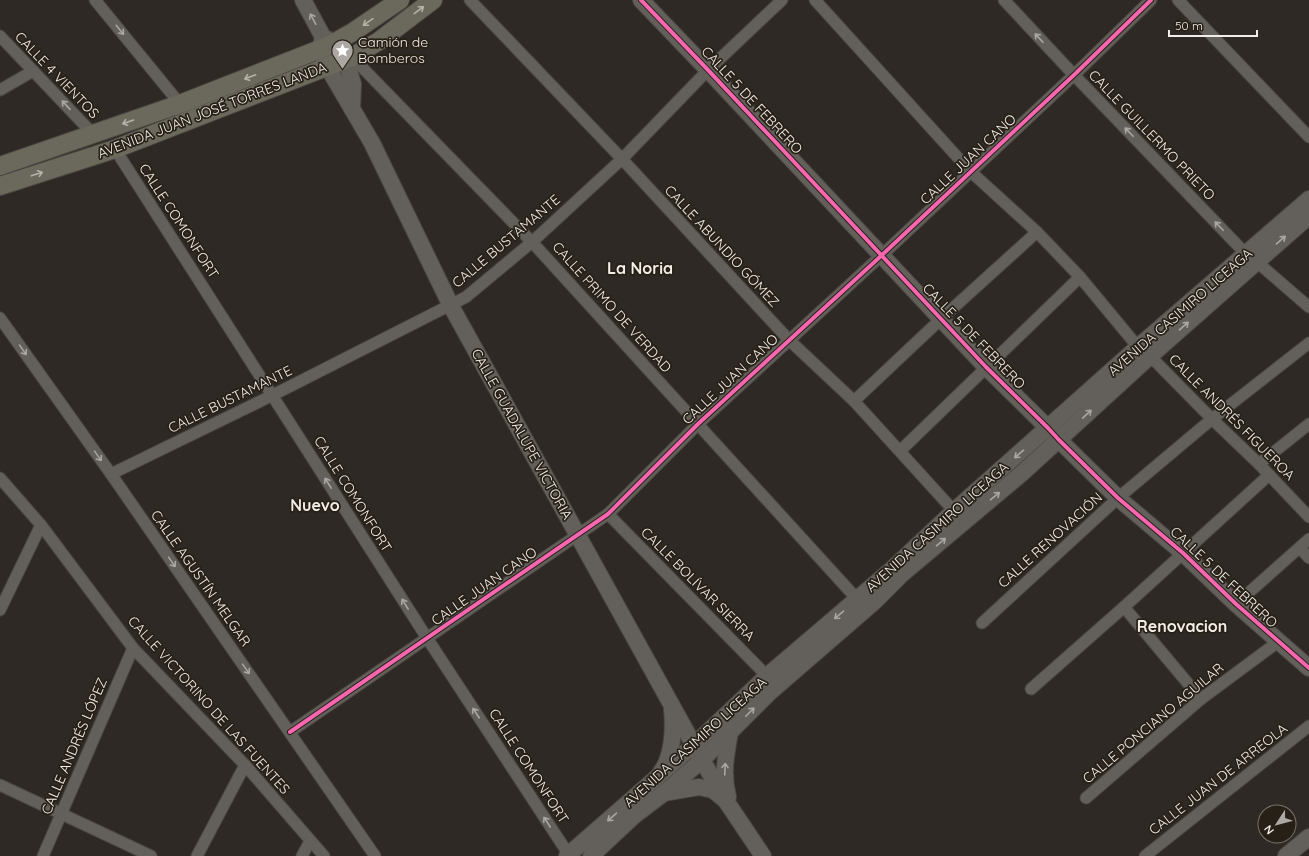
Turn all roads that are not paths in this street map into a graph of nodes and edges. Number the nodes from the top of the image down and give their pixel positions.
1 (95, 0) edge
2 (303, 0) edge
3 (400, 0) edge
4 (434, 0) edge
5 (470, 0) edge
6 (641, 0) edge
7 (782, 0) edge
8 (816, 0) edge
9 (1004, 0) edge
10 (1151, 0) edge
11 (1178, 0) edge
12 (0, 36) edge
13 (329, 42) junction
14 (349, 58) junction
15 (327, 66) junction
16 (708, 70) junction
17 (33, 71) junction
18 (1074, 75) junction
19 (0, 90) edge
20 (180, 104) junction
21 (352, 109) junction
22 (93, 134) junction
23 (1309, 137) edge
24 (115, 149) junction
25 (622, 159) junction
26 (0, 166) edge
27 (970, 171) junction
28 (0, 186) edge
29 (1309, 199) edge
30 (1309, 216) edge
31 (1037, 232) junction
32 (532, 242) junction
33 (882, 255) junction
34 (1252, 258) junction
35 (1080, 276) junction
36 (451, 306) junction
37 (1309, 307) edge
38 (0, 318) edge
39 (942, 318) junction
40 (788, 340) junction
41 (1309, 343) edge
42 (1144, 351) junction
43 (986, 367) junction
44 (273, 395) junction
45 (854, 401) junction
46 (1212, 419) junction
47 (698, 424) junction
48 (1309, 424) edge
49 (1054, 434) junction
50 (900, 451) junction
51 (1259, 464) junction
52 (111, 474) junction
53 (1269, 475) junction
54 (0, 478) edge
55 (1118, 498) junction
56 (954, 511) junction
57 (608, 514) junction
58 (1309, 517) edge
59 (41, 525) junction
60 (577, 535) junction
61 (1309, 539) edge
62 (1300, 548) junction
63 (1183, 553) junction
64 (1309, 558) edge
65 (857, 599) junction
66 (1236, 604) junction
67 (1124, 608) junction
68 (0, 610) edge
69 (982, 623) dead end
70 (427, 638) junction
71 (1278, 642) junction
72 (133, 648) junction
73 (1309, 668) edge
74 (767, 676) junction
75 (1031, 689) dead end
76 (1201, 699) junction
77 (672, 705) junction
78 (1309, 726) edge
79 (290, 732) junction
80 (730, 732) junction
81 (694, 744) junction
82 (702, 760) junction
83 (245, 765) junction
84 (656, 778) junction
85 (0, 785) edge
86 (664, 792) junction
87 (1086, 798) dead end
88 (728, 803) junction
89 (61, 814) junction
90 (1309, 837) edge
91 (310, 841) junction
92 (568, 855) edge
93 (43, 856) edge
94 (151, 856) edge
95 (197, 856) edge
96 (302, 856) edge
97 (324, 856) edge
98 (375, 856) edge
99 (591, 856) edge
100 (763, 856) edge
101 (1145, 856) edge
102 (1286, 856) edge

1 -> 20 street
13 -> 2 street
3 -> 13 main road, AVENIDA JUAN JOSÉ TORRES LANDA
14 -> 4 main road, AVENIDA JUAN JOSÉ TORRES LANDA
5 - 25 street, CALLE ABUNDIO GÓMEZ
6 - 16 street, CALLE 5 DE FEBRERO
7 - 16 street, CALLE BUSTAMANTE
8 - 27 street, CALLE ANDRÉS FIGUEROA
18 -> 9 street, CALLE GUILLERMO PRIETO
10 - 18 street, CALLE JUAN CANO
11 - 23 street
12 - 17 street, CALLE 4 VIENTOS
13 - 14 street
13 - 15 street, CALLE GUADALUPE VICTORIA
13 -> 20 main road, AVENIDA JUAN JOSÉ TORRES LANDA
14 - 15 main road, AVENIDA JUAN JOSÉ TORRES LANDA
14 - 21 street
14 - 32 street, CALLE PRIMO DE VERDAD
15 - 21 street, CALLE GUADALUPE VICTORIA
15 - 24 main road, AVENIDA JUAN JOSÉ TORRES LANDA
16 - 25 street, CALLE BUSTAMANTE
16 - 33 street, CALLE 5 DE FEBRERO
17 - 19 street
22 -> 17 street, CALLE 4 VIENTOS
18 - 27 street, CALLE JUAN CANO
34 -> 18 street, CALLE GUILLERMO PRIETO
20 -> 22 main road, AVENIDA JUAN JOSÉ TORRES LANDA
21 - 36 street, CALLE GUADALUPE VICTORIA
22 - 26 main road, AVENIDA JUAN JOSÉ TORRES LANDA
28 -> 24 main road, AVENIDA JUAN JOSÉ TORRES LANDA
24 - 44 street, CALLE COMONFORT
25 - 32 street, CALLE BUSTAMANTE
25 - 40 street, CALLE ABUNDIO GÓMEZ
27 - 31 street, CALLE ANDRÉS FIGUEROA
27 - 33 street, CALLE JUAN CANO
29 - 34 street, AVENIDA CASIMIRO LICEAGA
34 -> 30 street, AVENIDA CASIMIRO LICEAGA
31 - 35 street, CALLE ANDRÉS FIGUEROA
31 - 39 street
32 - 36 street, CALLE BUSTAMANTE
32 - 47 street, CALLE PRIMO DE VERDAD
33 - 39 street, CALLE 5 DE FEBRERO
33 - 40 street, CALLE JUAN CANO
34 - 37 street, CALLE GUILLERMO PRIETO
34 - 42 street, AVENIDA CASIMIRO LICEAGA
35 - 42 street, CALLE ANDRÉS FIGUEROA
35 - 43 street
36 - 44 street, CALLE BUSTAMANTE
36 - 60 street, CALLE GUADALUPE VICTORIA
38 -> 52 street, CALLE AGUSTÍN MELGAR
39 - 43 street, CALLE 5 DE FEBRERO
39 - 45 street
40 - 45 street, CALLE ABUNDIO GÓMEZ
40 - 47 street, CALLE JUAN CANO
41 - 46 street, CALLE RENOVACIÓN
42 - 46 street, CALLE ANDRÉS FIGUEROA
42 - 49 street, AVENIDA CASIMIRO LICEAGA
43 - 49 street, CALLE 5 DE FEBRERO
43 - 50 street
44 - 52 street, CALLE BUSTAMANTE
70 -> 44 street, CALLE COMONFORT
45 - 50 street, CALLE ABUNDIO GÓMEZ
46 - 51 street, CALLE ANDRÉS FIGUEROA
46 - 55 street, CALLE RENOVACIÓN
47 - 57 street, CALLE JUAN CANO
47 - 65 street, CALLE PRIMO DE VERDAD
48 - 51 street
49 - 55 street, CALLE 5 DE FEBRERO
49 -> 56 street, AVENIDA CASIMIRO LICEAGA
80 -> 49 street, AVENIDA CASIMIRO LICEAGA
50 - 56 street, CALLE ABUNDIO GÓMEZ
51 - 53 street, CALLE ANDRÉS FIGUEROA
52 -> 79 street, CALLE AGUSTÍN MELGAR
53 - 58 street, CALLE ANDRÉS FIGUEROA
53 - 63 street
54 - 59 street, CALLE VICTORINO DE LAS FUENTES
55 - 63 street, CALLE 5 DE FEBRERO
55 - 69 street, CALLE RENOVACIÓN
56 - 65 street, AVENIDA CASIMIRO LICEAGA
57 - 60 street, CALLE JUAN CANO
57 - 74 street, CALLE BOLÍVAR SIERRA
59 - 68 street
59 - 72 street, CALLE VICTORINO DE LAS FUENTES
60 - 70 street, CALLE JUAN CANO
60 - 77 street, CALLE GUADALUPE VICTORIA
61 - 62 street
62 - 64 street
62 - 66 street
63 - 66 street, CALLE 5 DE FEBRERO
63 - 67 street
65 -> 74 street, AVENIDA CASIMIRO LICEAGA
66 - 71 street, CALLE 5 DE FEBRERO
67 - 75 street
67 - 76 street
70 - 79 street, CALLE JUAN CANO
92 -> 70 street, CALLE COMONFORT
71 - 73 street, CALLE 5 DE FEBRERO
71 - 76 street, CALLE PONCIANO AGUILAR
72 - 83 street, CALLE VICTORINO DE LAS FUENTES
72 - 89 street, CALLE ANDRÉS LÓPEZ
74 - 81 street, AVENIDA CASIMIRO LICEAGA
76 - 87 street, CALLE PONCIANO AGUILAR
77 - 81 street, CALLE GUADALUPE VICTORIA
77 - 84 street
78 - 101 street, CALLE JUAN DE ARREOLA
79 - 98 street, CALLE AGUSTÍN MELGAR
80 - 82 street, AVENIDA CASIMIRO LICEAGA
88 -> 80 street
81 - 82 street, CALLE GUADALUPE VICTORIA
81 - 84 street, AVENIDA CASIMIRO LICEAGA
82 - 86 street, AVENIDA CASIMIRO LICEAGA
82 - 88 street, CALLE GUADALUPE VICTORIA
83 - 91 street, CALLE VICTORINO DE LAS FUENTES
83 - 95 street
84 -> 92 street, AVENIDA CASIMIRO LICEAGA
85 - 89 street
86 - 88 street
86 - 99 street, AVENIDA CASIMIRO LICEAGA
88 - 100 street, CALLE GUADALUPE VICTORIA
89 - 93 street, CALLE ANDRÉS LÓPEZ
89 - 94 street
90 - 102 street
91 - 96 street
91 - 97 street, CALLE VICTORINO DE LAS FUENTES

